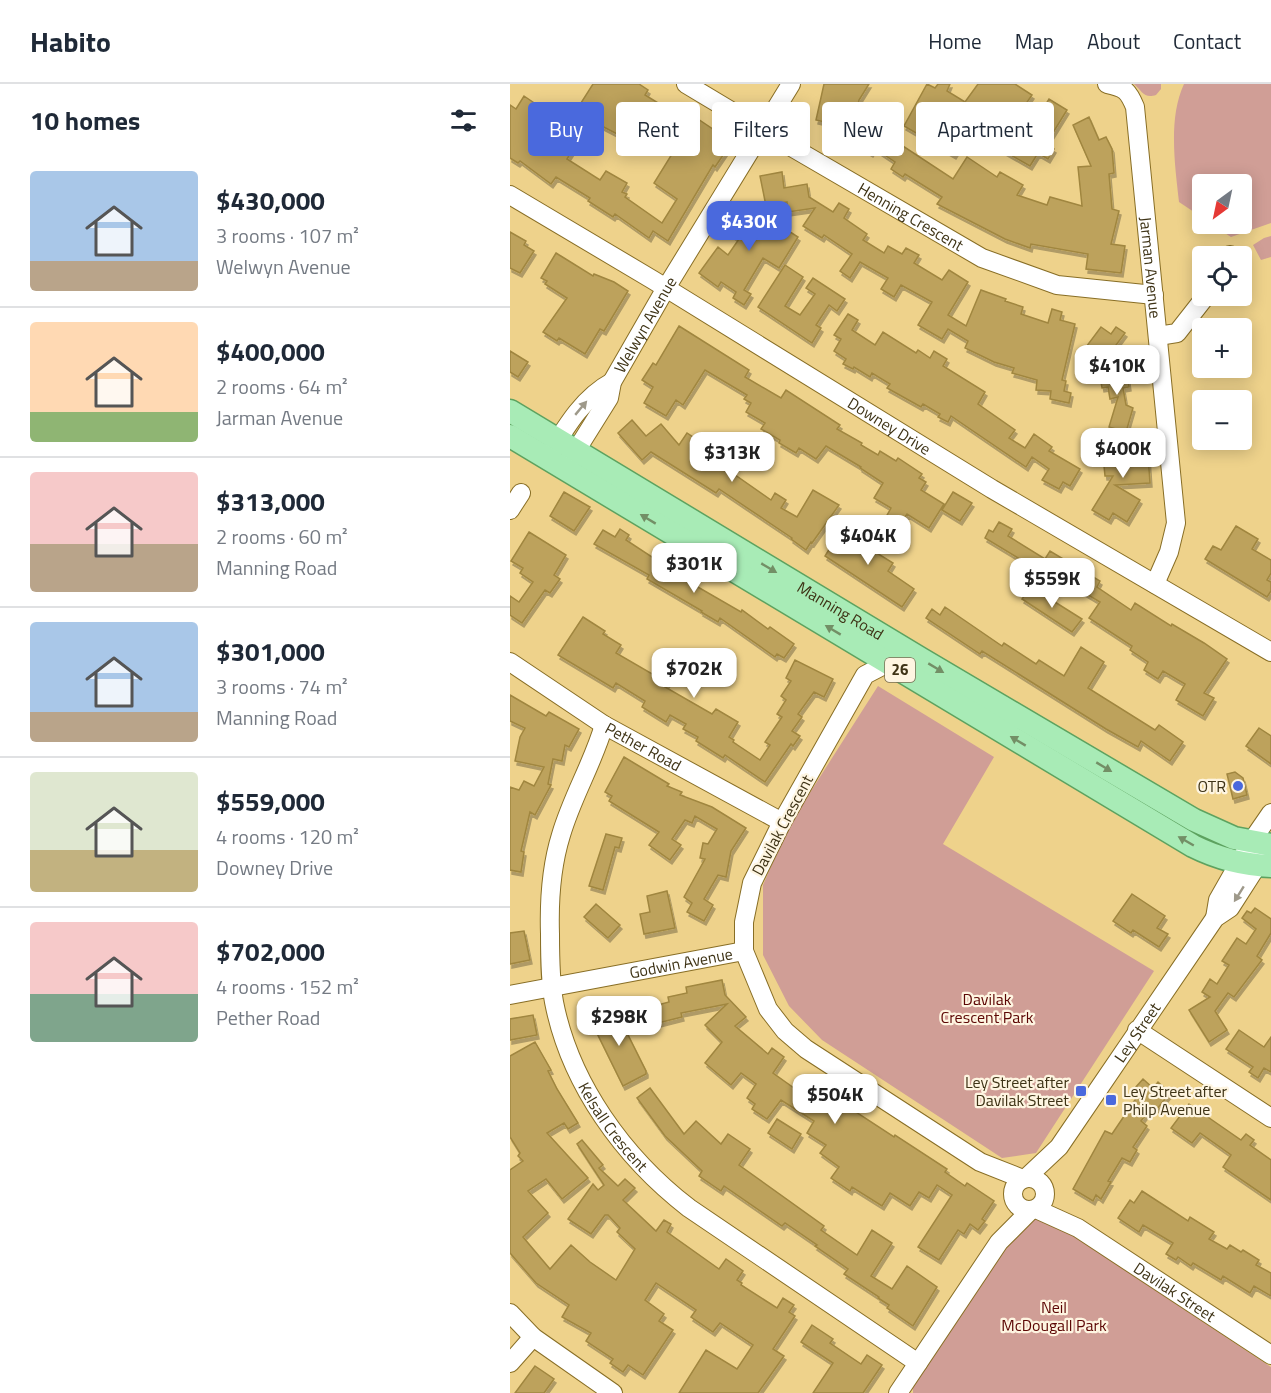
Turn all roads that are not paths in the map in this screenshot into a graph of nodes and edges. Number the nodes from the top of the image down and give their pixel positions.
1 (686, 84) edge
2 (791, 84) edge
3 (1107, 84) edge
4 (715, 102) edge
5 (780, 102) edge
6 (748, 156) edge
7 (806, 156) edge
8 (510, 195) edge
9 (666, 288) junction
10 (1154, 295) junction
11 (1198, 306) edge
12 (1158, 336) junction
13 (510, 411) edge
14 (510, 436) edge
15 (561, 454) junction
16 (520, 493) dead end
17 (510, 510) edge
18 (1155, 584) junction
19 (862, 647) junction
20 (1271, 652) edge
21 (510, 662) edge
22 (888, 663) junction
23 (865, 675) junction
24 (604, 725) junction
25 (1271, 813) edge
26 (782, 822) junction
27 (1260, 854) edge
28 (744, 951) junction
29 (552, 988) junction
30 (510, 995) edge
31 (1137, 1030) junction
32 (1271, 1118) edge
33 (1059, 1147) junction
34 (1018, 1187) junction
35 (1039, 1202) junction
36 (999, 1242) junction
37 (510, 1313) edge
38 (533, 1337) junction
39 (1271, 1355) edge
40 (510, 1363) edge
41 (918, 1363) junction
42 (613, 1393) edge
43 (898, 1393) edge

1 - 4 street, Henning Crescent
2 - 5 street, Welwyn Avenue
3 - 10 street, Jarman Avenue
6 - 9 street, Welwyn Avenue
7 - 10 street, Henning Crescent
8 - 9 street, Downey Drive
9 - 15 street, Welwyn Avenue
9 - 18 street, Downey Drive
10 - 12 street, Jarman Avenue
11 - 12 street
12 - 18 street, Jarman Avenue
13 - 15 main road, Manning Road / 26
14 - 15 main road, Manning Road / 26
19 -> 15 main road, Manning Road / 26
15 -> 27 main road, Manning Road / 26
16 - 17 street
18 - 20 street, Downey Drive
19 - 22 main road, Manning Road / 26
19 - 23 street
21 - 24 street, Pether Road
22 - 23 street
27 -> 22 main road, Manning Road / 26
23 - 26 street, Davilak Crescent
24 - 26 street, Pether Road
24 - 29 street, Kelsall Crescent
25 - 27 street, Ley Street
26 - 28 street, Davilak Crescent
27 - 31 street, Ley Street
28 - 29 street, Godwin Avenue
28 - 34 street, Davilak Crescent
29 - 30 street, Godwin Avenue
29 - 41 street, Kelsall Crescent
31 - 32 street
31 - 33 street, Ley Street
33 - 34 street, Ley Street
33 - 35 street, Ley Street
34 - 35 street
34 - 35 street
34 - 36 street, Ley Street
35 - 36 street, Ley Street
35 - 39 street, Davilak Street
36 - 41 street, Ley Street
37 - 38 street
38 - 40 street
38 - 42 street
41 - 43 street, Ley Street

